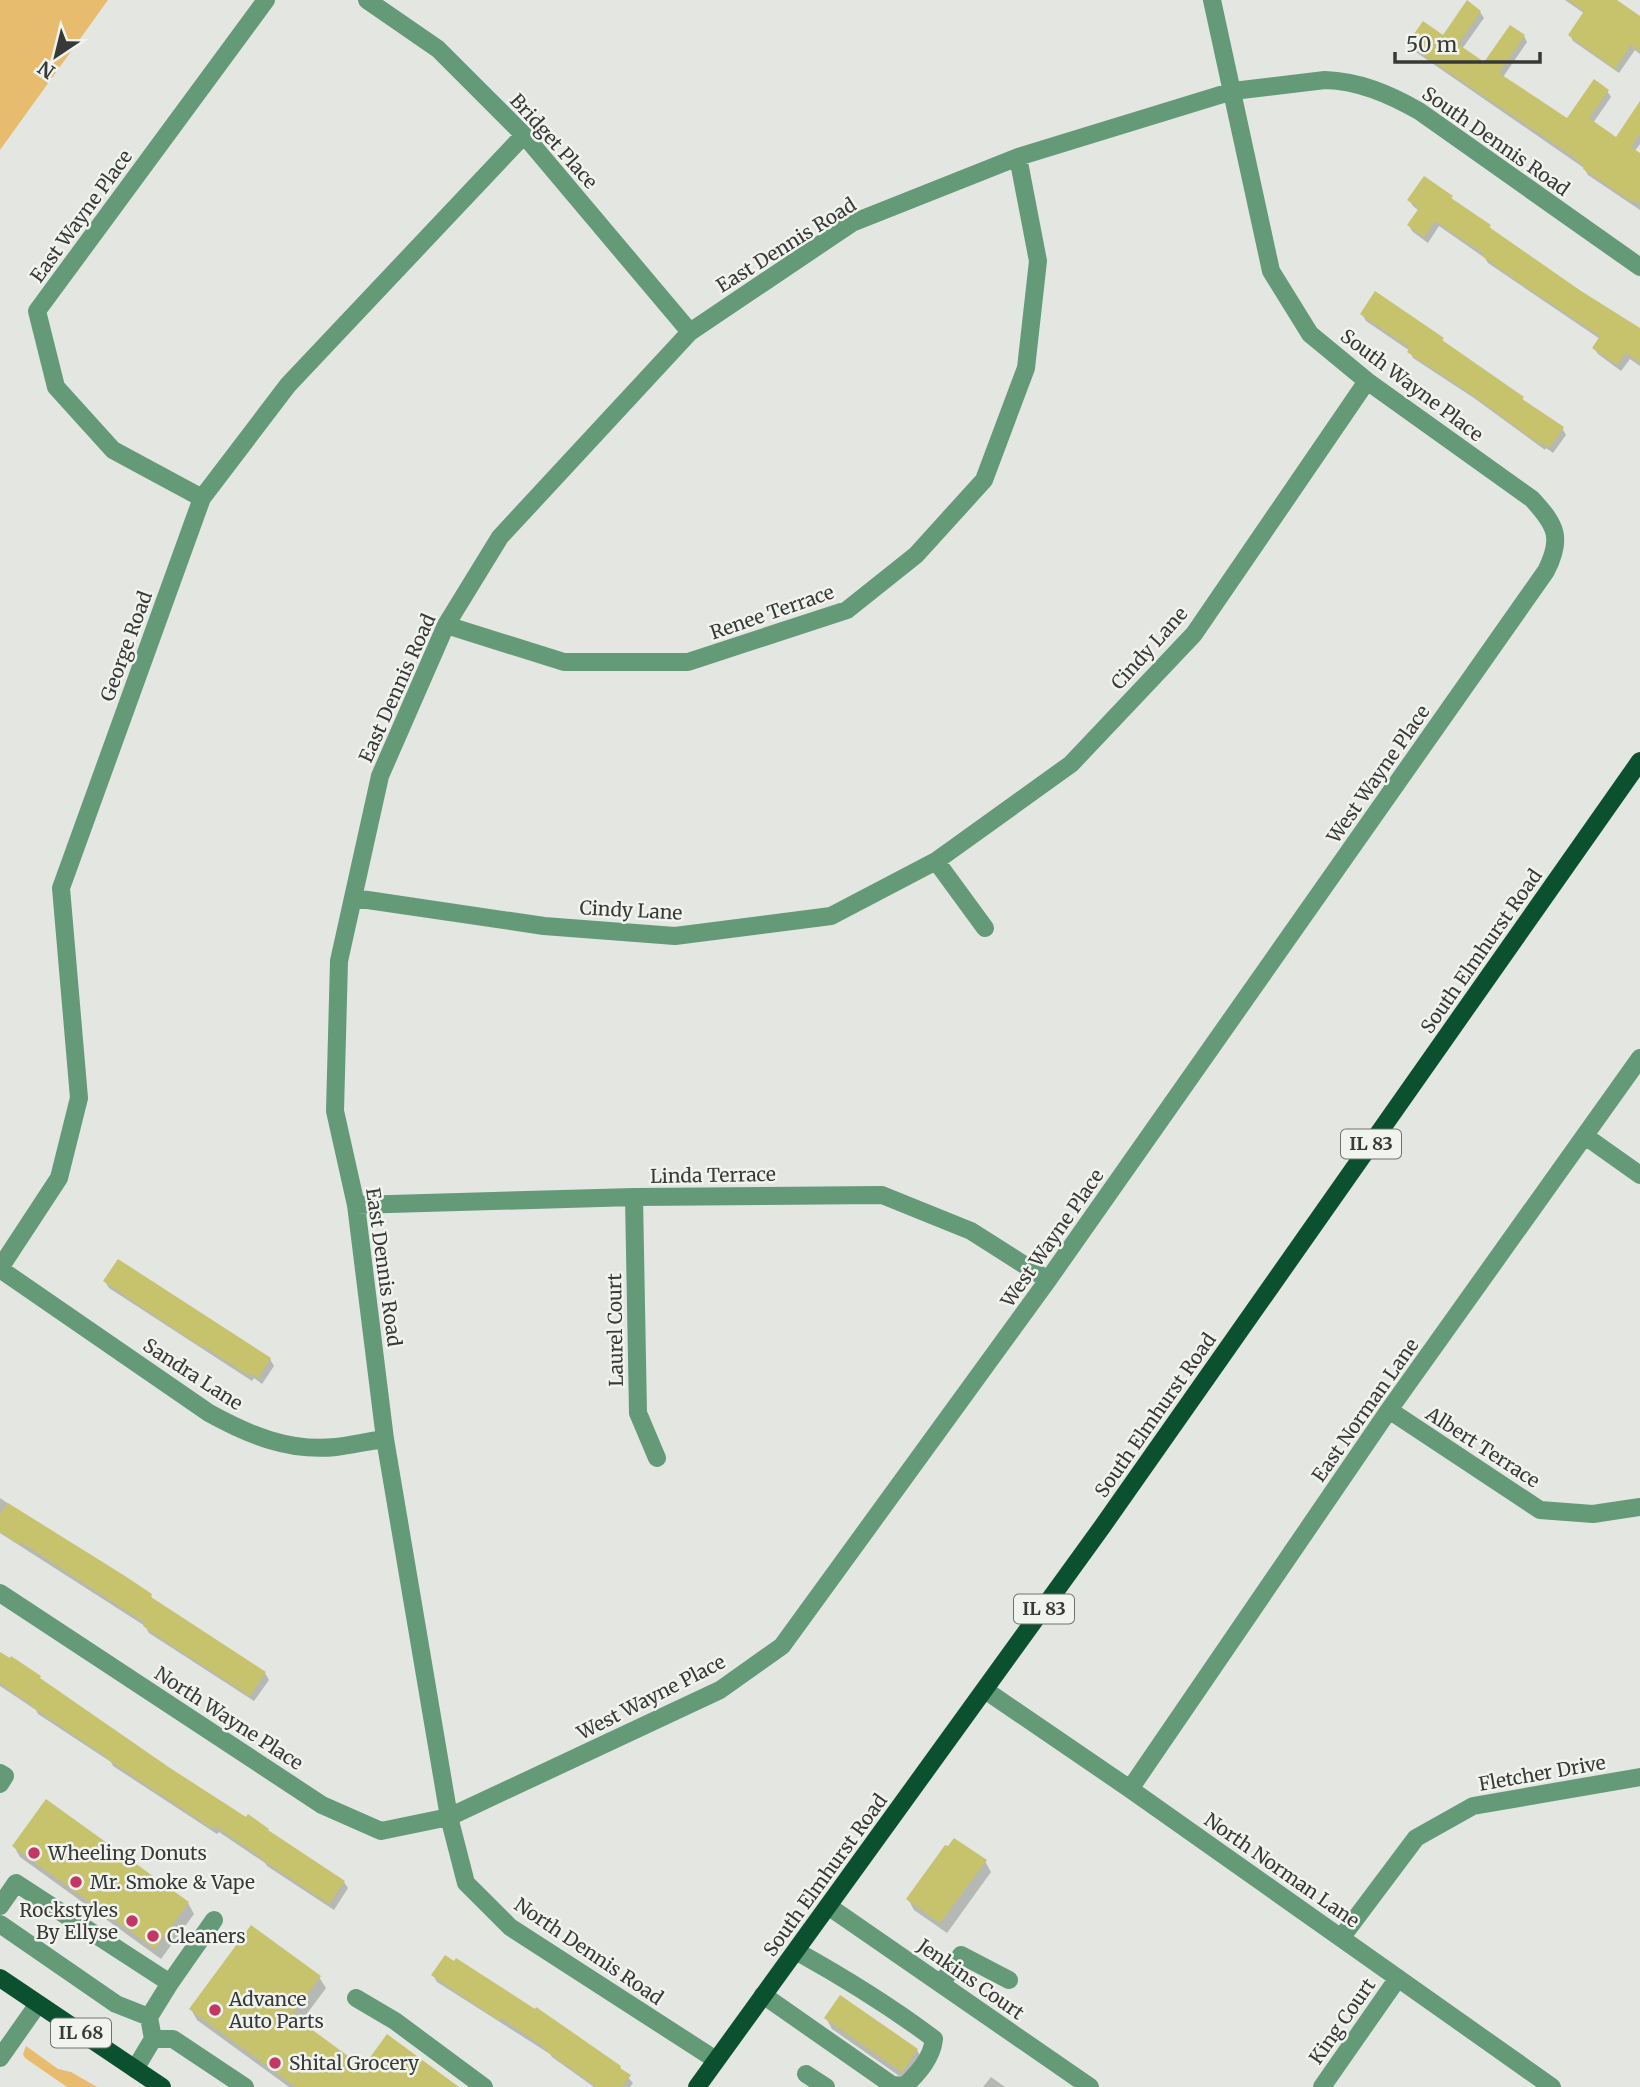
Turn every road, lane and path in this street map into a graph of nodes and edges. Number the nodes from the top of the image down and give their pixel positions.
1 (266, 0) edge
2 (367, 0) edge
3 (1212, 0) edge
4 (1233, 92) junction
5 (524, 135) junction
6 (1018, 157) junction
7 (1640, 267) edge
8 (690, 332) junction
9 (1367, 381) junction
10 (202, 498) junction
11 (1557, 538) joint
12 (446, 625) junction
13 (1640, 761) edge
14 (936, 861) junction
15 (354, 898) junction
16 (985, 928) dead end
17 (1640, 1058) edge
18 (1585, 1136) junction
19 (1640, 1175) edge
20 (634, 1197) junction
21 (356, 1205) junction
22 (0, 1269) edge
23 (1048, 1280) junction
24 (1389, 1410) junction
25 (385, 1439) junction
26 (657, 1458) dead end
27 (1640, 1507) edge
28 (0, 1592) edge
29 (985, 1690) junction
30 (0, 1773) edge
31 (1640, 1777) edge
32 (0, 1784) edge
33 (1130, 1789) junction
34 (449, 1817) junction
35 (0, 1906) edge
36 (828, 1906) junction
37 (214, 1920) dead end
38 (0, 1924) edge
39 (1341, 1938) junction
40 (796, 1951) junction
41 (0, 1978) edge
42 (1398, 1978) junction
43 (1009, 1980) dead end
44 (170, 1983) junction
45 (941, 1984) junction
46 (764, 1995) junction
47 (356, 1998) dead end
48 (38, 2004) junction
49 (149, 2017) junction
50 (153, 2039) junction
51 (0, 2058) edge
52 (716, 2060) junction
53 (135, 2069) junction
54 (806, 2074) dead end
55 (162, 2087) edge
56 (245, 2087) edge
57 (484, 2087) edge
58 (696, 2087) edge
59 (825, 2087) edge
60 (1090, 2087) edge
61 (1322, 2087) edge
62 (1552, 2087) edge

1 - 10 street, East Wayne Place
2 - 5 street, Bridget Place
3 - 4 street, South Wayne Place
4 - 6 street, East Dennis Road
4 - 7 street, South Dennis Road
4 - 9 street, South Wayne Place
5 - 8 street, Bridget Place
5 - 10 street, George Road
6 - 8 street, East Dennis Road
6 - 12 street, Renee Terrace
8 - 12 street, East Dennis Road
9 - 11 street, South Wayne Place
9 - 14 street, Cindy Lane
10 - 22 street, George Road
11 - 23 street, West Wayne Place
12 - 15 street, East Dennis Road
13 - 29 main road, South Elmhurst Road / IL 83
14 - 15 street, Cindy Lane
14 - 16 street
15 - 21 street, East Dennis Road
17 - 18 street, East Norman Lane
18 - 19 street
18 - 24 street, East Norman Lane
20 - 21 street, Linda Terrace
20 - 23 street, Linda Terrace
20 - 26 street, Laurel Court
21 - 25 street, East Dennis Road
22 - 25 street, Sandra Lane
23 - 34 street, West Wayne Place
24 - 27 street, Albert Terrace
24 - 33 street, East Norman Lane
25 - 34 street, East Dennis Road
28 - 34 street, North Wayne Place
29 - 33 street, North Norman Lane
29 - 36 main road, South Elmhurst Road / IL 83
30 - 32 street
31 - 39 street, Fletcher Drive
33 - 39 street, North Norman Lane
34 - 52 street, North Dennis Road
35 - 44 street
36 - 40 main road, South Elmhurst Road / IL 83
36 - 45 street, Jenkins Court
37 - 44 street
38 - 49 street
39 - 42 street, North Norman Lane
40 - 46 main road, South Elmhurst Road / IL 83
40 - 46 street
41 - 48 main road, IL 68
42 - 61 street, King Court
42 - 62 street, North Norman Lane
43 - 45 street
44 - 49 street
45 - 60 street, Jenkins Court
46 - 52 main road, South Elmhurst Road / IL 83
47 - 57 street
48 - 51 street
48 - 53 main road, IL 68
49 - 50 street
50 - 53 street
50 - 56 street
52 - 58 main road, South Elmhurst Road / IL 83
53 - 55 main road, IL 68
54 - 59 street

